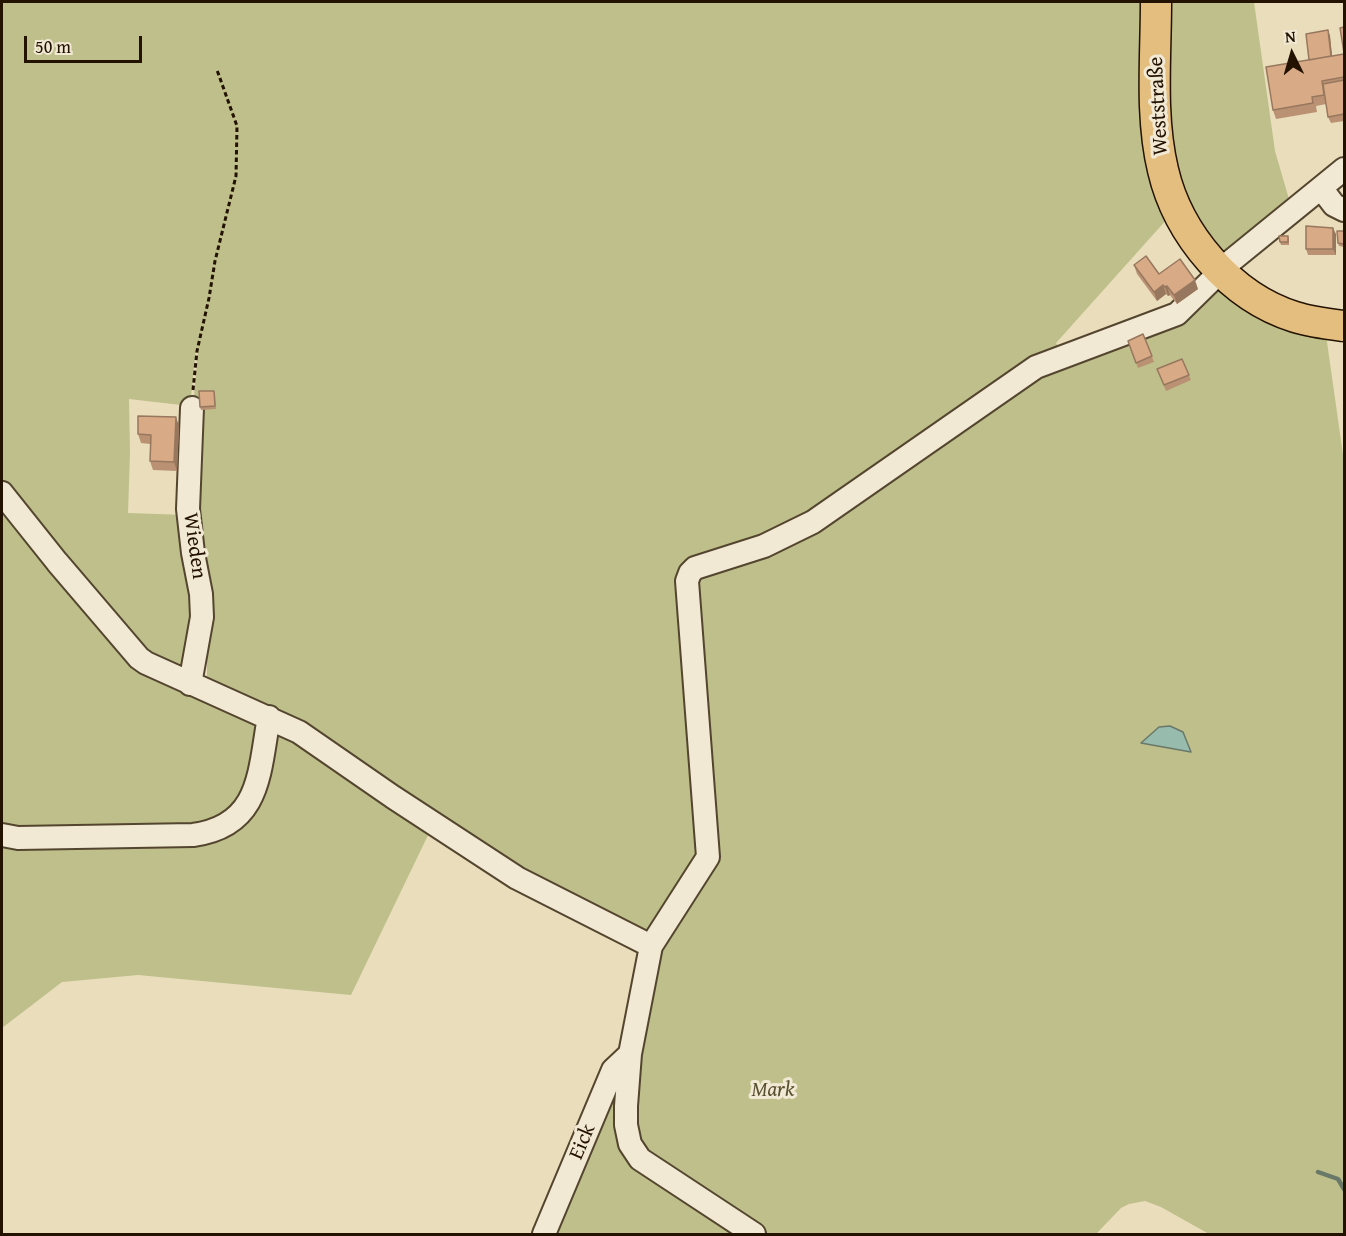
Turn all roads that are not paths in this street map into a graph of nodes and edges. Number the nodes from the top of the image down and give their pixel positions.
1 (1156, 2) edge
2 (1344, 169) edge
3 (1321, 188) junction
4 (1344, 210) edge
5 (1222, 272) junction
6 (1344, 326) edge
7 (192, 408) road end
8 (2, 493) edge
9 (190, 684) junction
10 (269, 717) junction
11 (2, 835) edge
12 (651, 946) junction
13 (630, 1054) junction
14 (544, 1234) edge
15 (754, 1234) edge

1 - 5 main road, Weststraße
2 - 3 street
3 - 4 street
3 - 5 street
5 - 6 main road, Weststraße
5 - 12 street
7 - 9 street, Wieden
8 - 9 street
9 - 10 street
10 - 11 street
10 - 12 street
12 - 13 street
13 - 14 street, Eick
13 - 15 street

